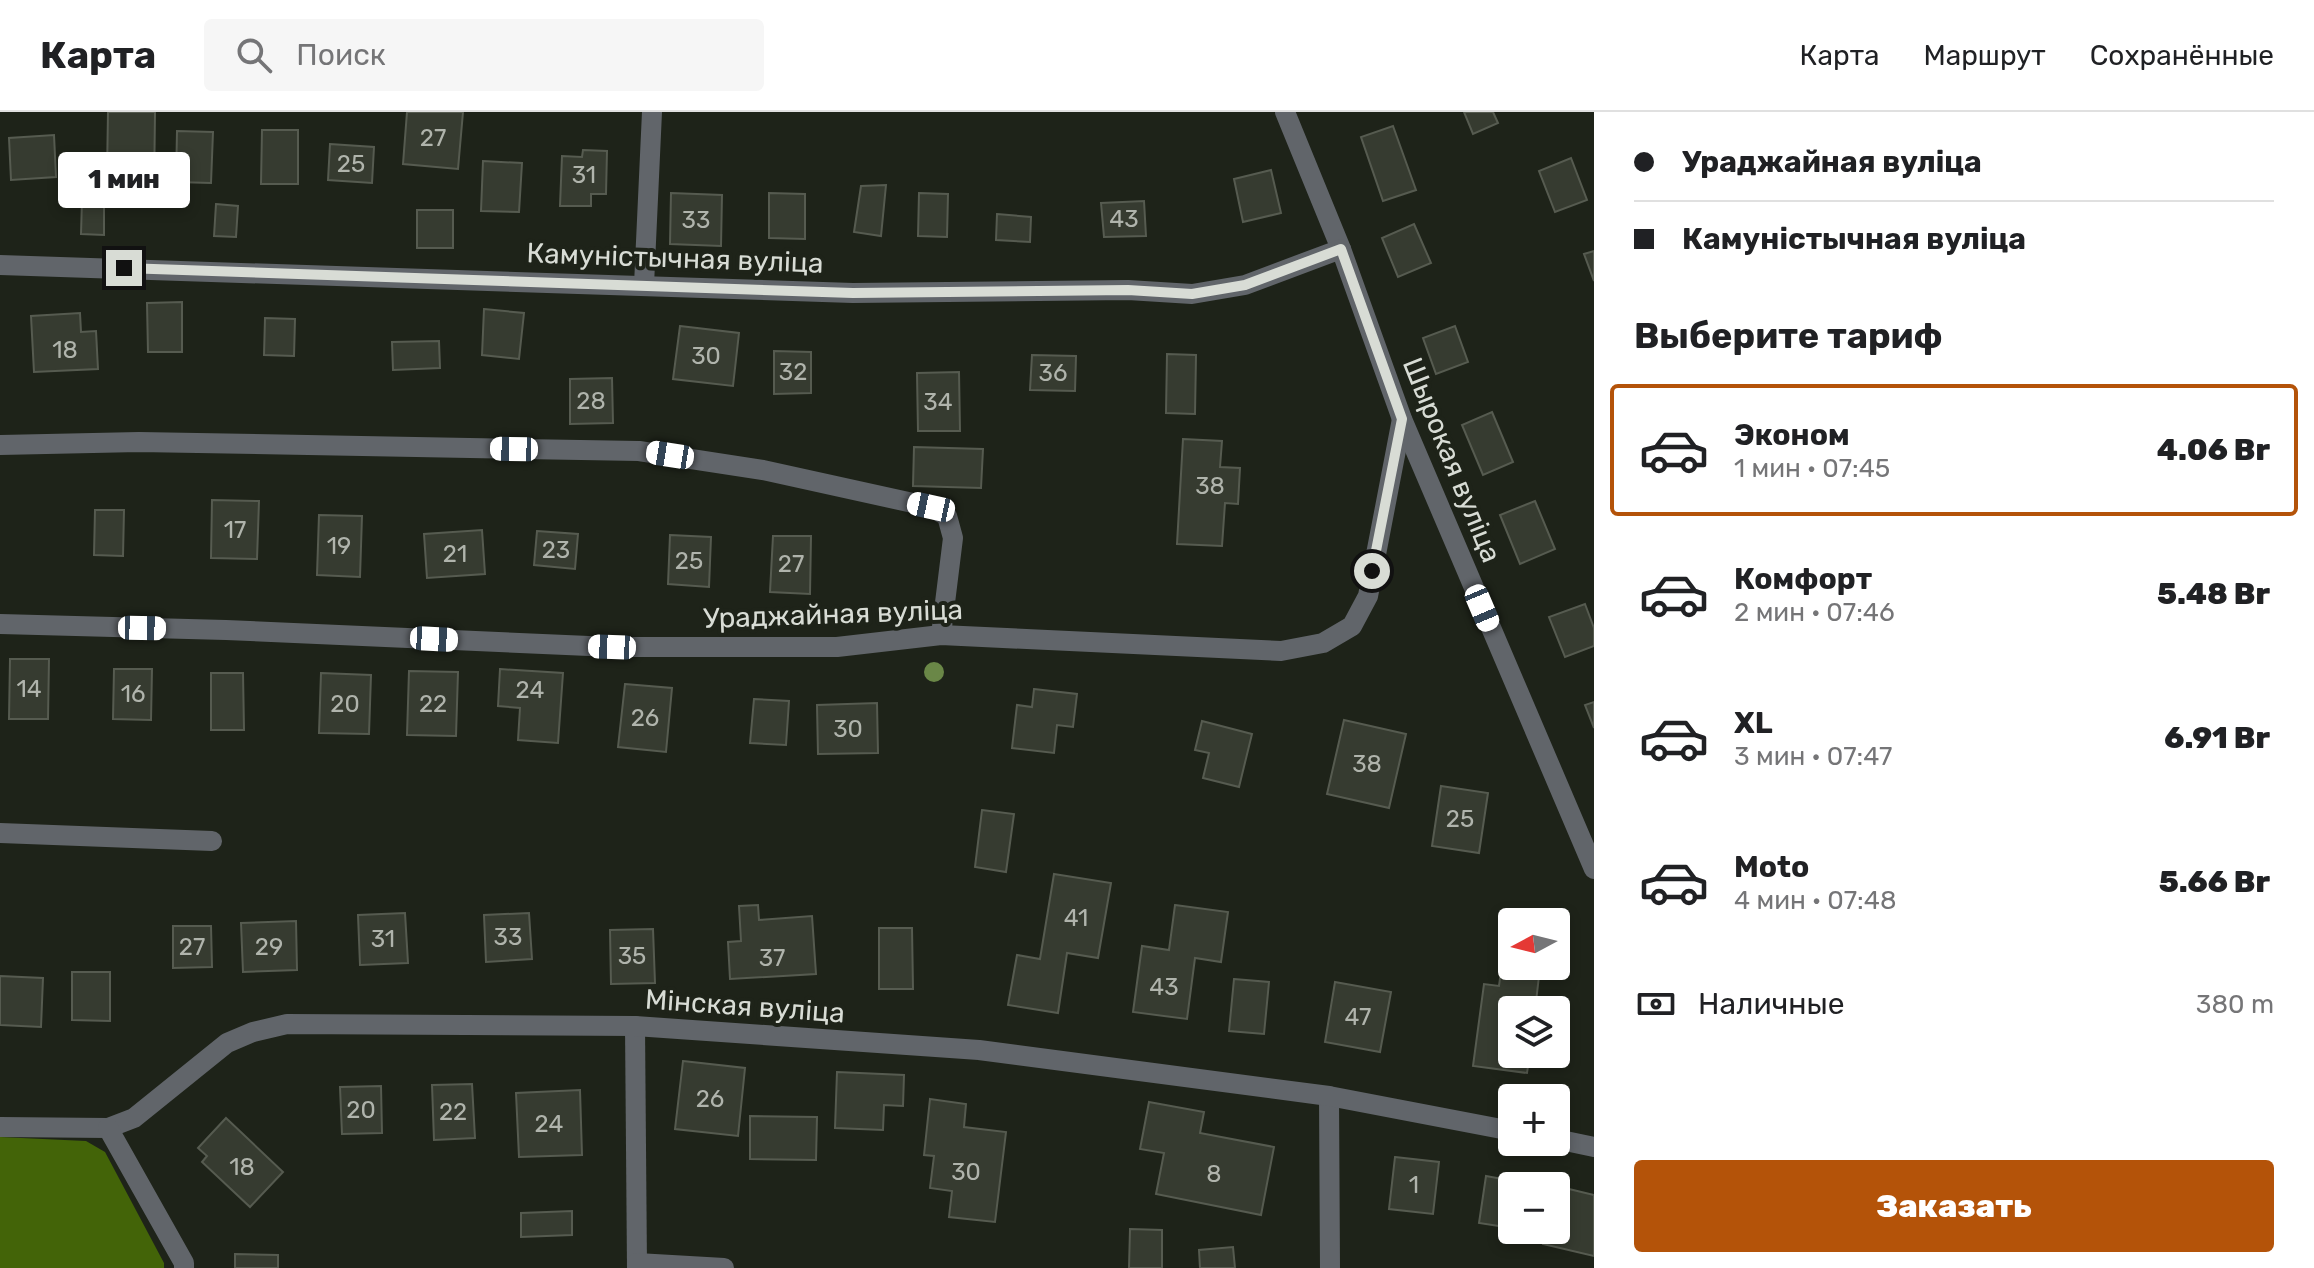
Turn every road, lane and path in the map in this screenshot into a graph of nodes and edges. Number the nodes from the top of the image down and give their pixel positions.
1 (652, 112) edge
2 (1285, 112) edge
3 (1341, 249) junction
4 (0, 265) edge
5 (644, 285) junction
6 (1402, 419) junction
7 (0, 445) edge
8 (0, 624) edge
9 (941, 635) junction
10 (0, 833) edge
11 (212, 841) dead end
12 (1594, 869) edge
13 (635, 1026) junction
14 (1329, 1096) junction
15 (0, 1127) edge
16 (108, 1128) junction
17 (1498, 1128) edge
18 (1570, 1142) edge
19 (1594, 1147) edge
20 (637, 1265) edge
21 (184, 1268) edge
22 (724, 1268) edge
23 (1330, 1268) edge

1 - 5 street
2 - 3 street, Шырокая вуліца
3 - 5 street, Камуністычная вуліца
3 - 6 street, Шырокая вуліца
4 - 5 street, Камуністычная вуліца
6 - 9 street, Ураджайная вуліца
6 - 12 street, Шырокая вуліца
7 - 9 street
8 - 9 street, Ураджайная вуліца
10 - 11 street
13 - 14 street, Мінская вуліца
13 - 16 street, Мінская вуліца
13 - 20 street
14 - 17 street, Мінская вуліца
14 - 23 street
15 - 16 street, Мінская вуліца
16 - 21 street
18 - 19 street
20 - 22 street

